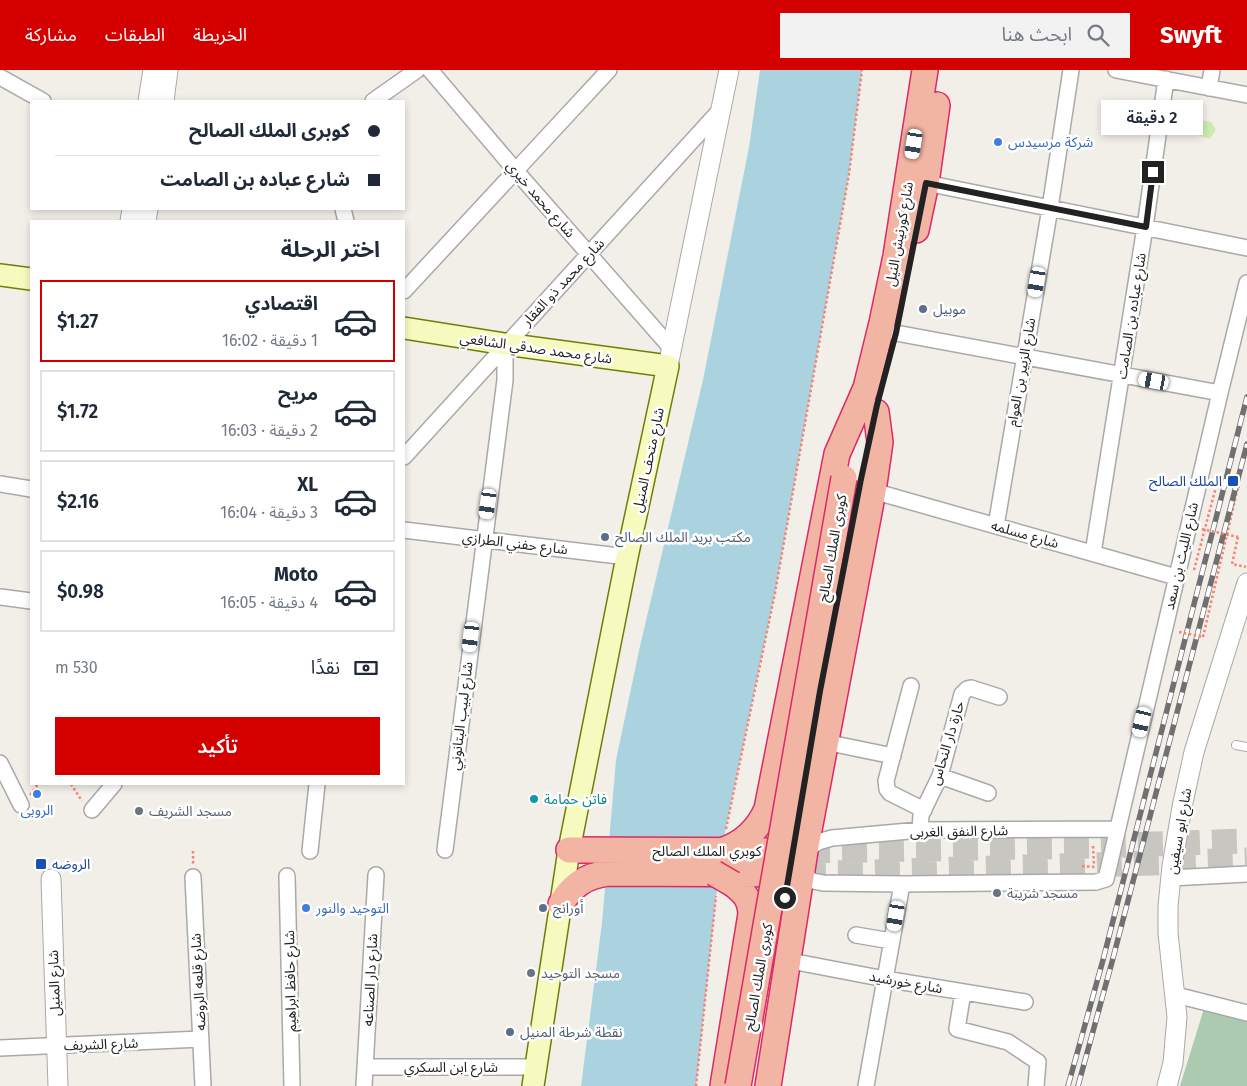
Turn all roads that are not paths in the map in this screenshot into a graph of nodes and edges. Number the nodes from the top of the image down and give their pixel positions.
1 (153, 70) edge
2 (168, 70) edge
3 (417, 70) edge
4 (430, 70) edge
5 (609, 70) edge
6 (729, 70) edge
7 (926, 70) edge
8 (942, 70) edge
9 (1071, 70) edge
10 (1116, 70) edge
11 (1212, 70) edge
12 (1162, 76) edge
13 (0, 77) edge
14 (1209, 88) junction
15 (1247, 95) edge
16 (41, 100) edge
17 (148, 100) edge
18 (164, 100) edge
19 (374, 100) edge
20 (722, 108) junction
21 (516, 171) junction
22 (926, 183) junction
23 (1050, 208) junction
24 (1146, 227) junction
25 (1247, 248) edge
26 (589, 254) junction
27 (0, 275) edge
28 (30, 280) edge
29 (1247, 283) edge
30 (405, 290) edge
31 (405, 328) edge
32 (896, 333) junction
33 (505, 344) junction
34 (1024, 356) junction
35 (670, 358) junction
36 (1121, 375) junction
37 (1220, 393) junction
38 (869, 404) junction
39 (405, 456) edge
40 (0, 484) edge
41 (30, 489) edge
42 (873, 492) junction
43 (996, 526) junction
44 (405, 530) edge
45 (483, 540) junction
46 (1093, 554) junction
47 (627, 557) junction
48 (1176, 577) junction
49 (1247, 583) edge
50 (0, 597) edge
51 (30, 601) edge
52 (911, 686) dead end
53 (998, 697) dead end
54 (825, 742) junction
55 (1236, 745) dead end
56 (1247, 747) edge
57 (893, 756) junction
58 (776, 761) junction
59 (0, 763) edge
60 (820, 766) junction
61 (940, 776) junction
62 (113, 785) edge
63 (317, 785) edge
64 (988, 793) dead end
65 (21, 805) dead end
66 (92, 810) road end
67 (924, 810) junction
68 (1117, 829) junction
69 (920, 830) junction
70 (445, 850) dead end
71 (310, 851) dead end
72 (593, 860) junction
73 (731, 861) junction
74 (803, 862) junction
75 (1247, 874) edge
76 (376, 875) dead end
77 (287, 876) dead end
78 (193, 877) dead end
79 (1170, 878) junction
80 (50, 879) dead end
81 (902, 884) junction
82 (561, 904) junction
83 (856, 935) dead end
84 (891, 941) junction
85 (745, 952) junction
86 (787, 959) junction
87 (885, 979) junction
88 (963, 992) junction
89 (1176, 995) junction
90 (1025, 1002) dead end
91 (1247, 1013) edge
92 (201, 1039) junction
93 (56, 1046) junction
94 (0, 1048) edge
95 (365, 1067) junction
96 (535, 1077) edge
97 (58, 1086) edge
98 (203, 1086) edge
99 (292, 1086) edge
100 (364, 1086) edge
101 (723, 1086) edge
102 (738, 1086) edge
103 (754, 1086) edge
104 (768, 1086) edge
105 (866, 1086) edge
106 (1036, 1086) edge
107 (1167, 1086) edge

1 - 17 street
2 - 18 street
3 - 19 street
4 - 21 street, شارع محمد خيري
5 - 21 street
6 - 20 street, شارع متحف المنيل
7 - 38 highway, شارع كورنيش النيل
8 - 22 highway, شارع كورنيش النيل
9 - 23 street, شارع الزبير بن العوام
10 - 12 street
11 - 14 street
12 - 14 street
12 - 24 street, شارع عباده بن الصامت
13 - 16 street
14 - 15 street
20 - 26 street, شارع محمد ذو الفقار
20 - 35 street, شارع متحف المنيل
21 - 26 street, شارع محمد خيري
21 - 30 street
22 - 23 street
22 - 32 highway, شارع كورنيش النيل
23 - 24 street
23 - 34 street, شارع الزبير بن العوام
24 - 25 street
24 - 36 street, شارع عباده بن الصامت
26 - 33 street, شارع محمد ذو الفقار
26 - 35 street, شارع محمد خيري
27 - 28 main road
29 - 37 street, شارع الليث بن سعد
31 - 33 main road, شارع محمد صدقي الشافعي
32 - 34 street
32 - 38 highway, شارع كورنيش النيل
33 - 35 main road, شارع محمد صدقي الشافعي
33 - 39 street, شارع محمد ذو الفقار
33 - 45 street, شارع لبيب البتانوني
34 - 36 street
34 - 43 street, شارع الزبير بن العوام
35 - 47 main road, شارع متحف المنيل
36 - 37 street
36 - 46 street, شارع عباده بن الصامت
37 - 48 street, شارع الليث بن سعد
38 - 42 highway
38 - 58 highway
38 - 102 highway, كوبرى الملك الصالح, bridge
38 - 103 highway, كوبرى الملك الصالح
40 - 41 street
42 - 43 street, شارع مسلمه
42 - 54 highway
43 - 46 street, شارع مسلمه
44 - 45 street, شارع حفني الطرازي
45 - 47 street, شارع حفني الطرازي
45 - 70 street, شارع لبيب البتانوني
46 - 48 street, شارع مسلمه
47 - 72 main road, شارع متحف المنيل
48 - 68 street, شارع الليث بن سعد
49 - 79 street, شارع ابو سيفين
50 - 51 street
52 - 57 street
53 - 61 street, حارة دار النحاس
54 - 57 street
54 - 60 highway
55 - 56 lane
57 - 67 street
58 - 60 highway
58 - 73 highway
59 - 65 street
60 - 74 highway
61 - 64 street
61 - 67 street, حارة دار النحاس
62 - 66 street
63 - 71 street
67 - 69 street, حارة دار النحاس
68 - 69 street, شارع النفق الغربى
68 - 81 street, شارع الليث بن سعد
69 - 74 street, شارع النفق الغربى
72 - 73 highway, كوبري الملك الصالح
72 - 82 main road, شارع متحف المنيل
72 - 82 highway
73 - 74 highway, كوبري الملك الصالح
73 - 74 highway, كوبري الملك الصالح
73 - 85 highway
74 - 81 street
74 - 86 highway
75 - 79 street
76 - 95 street, شارع دار الصناعه
77 - 99 street, شارع حافظ ابراهيم
78 - 92 street, شارع قلعه الروضه
79 - 89 street, شارع ابو سيفين
80 - 93 street, شارع المنيل
81 - 84 street
82 - 96 main road, شارع متحف المنيل
83 - 84 street
84 - 87 street
85 - 86 highway
85 - 101 highway
86 - 87 street, شارع خورشيد
86 - 104 highway
87 - 88 street, شارع خورشيد
87 - 105 street
88 - 90 street, شارع خورشيد
88 - 106 street
89 - 91 street
89 - 107 street, شارع ابو سيفين
92 - 93 street, شارع الشريف
92 - 98 street, شارع قلعه الروضه
93 - 94 street, شارع الشريف
93 - 97 street, شارع المنيل
95 - 96 street, شارع ابن السكري
95 - 100 street, شارع دار الصناعه

